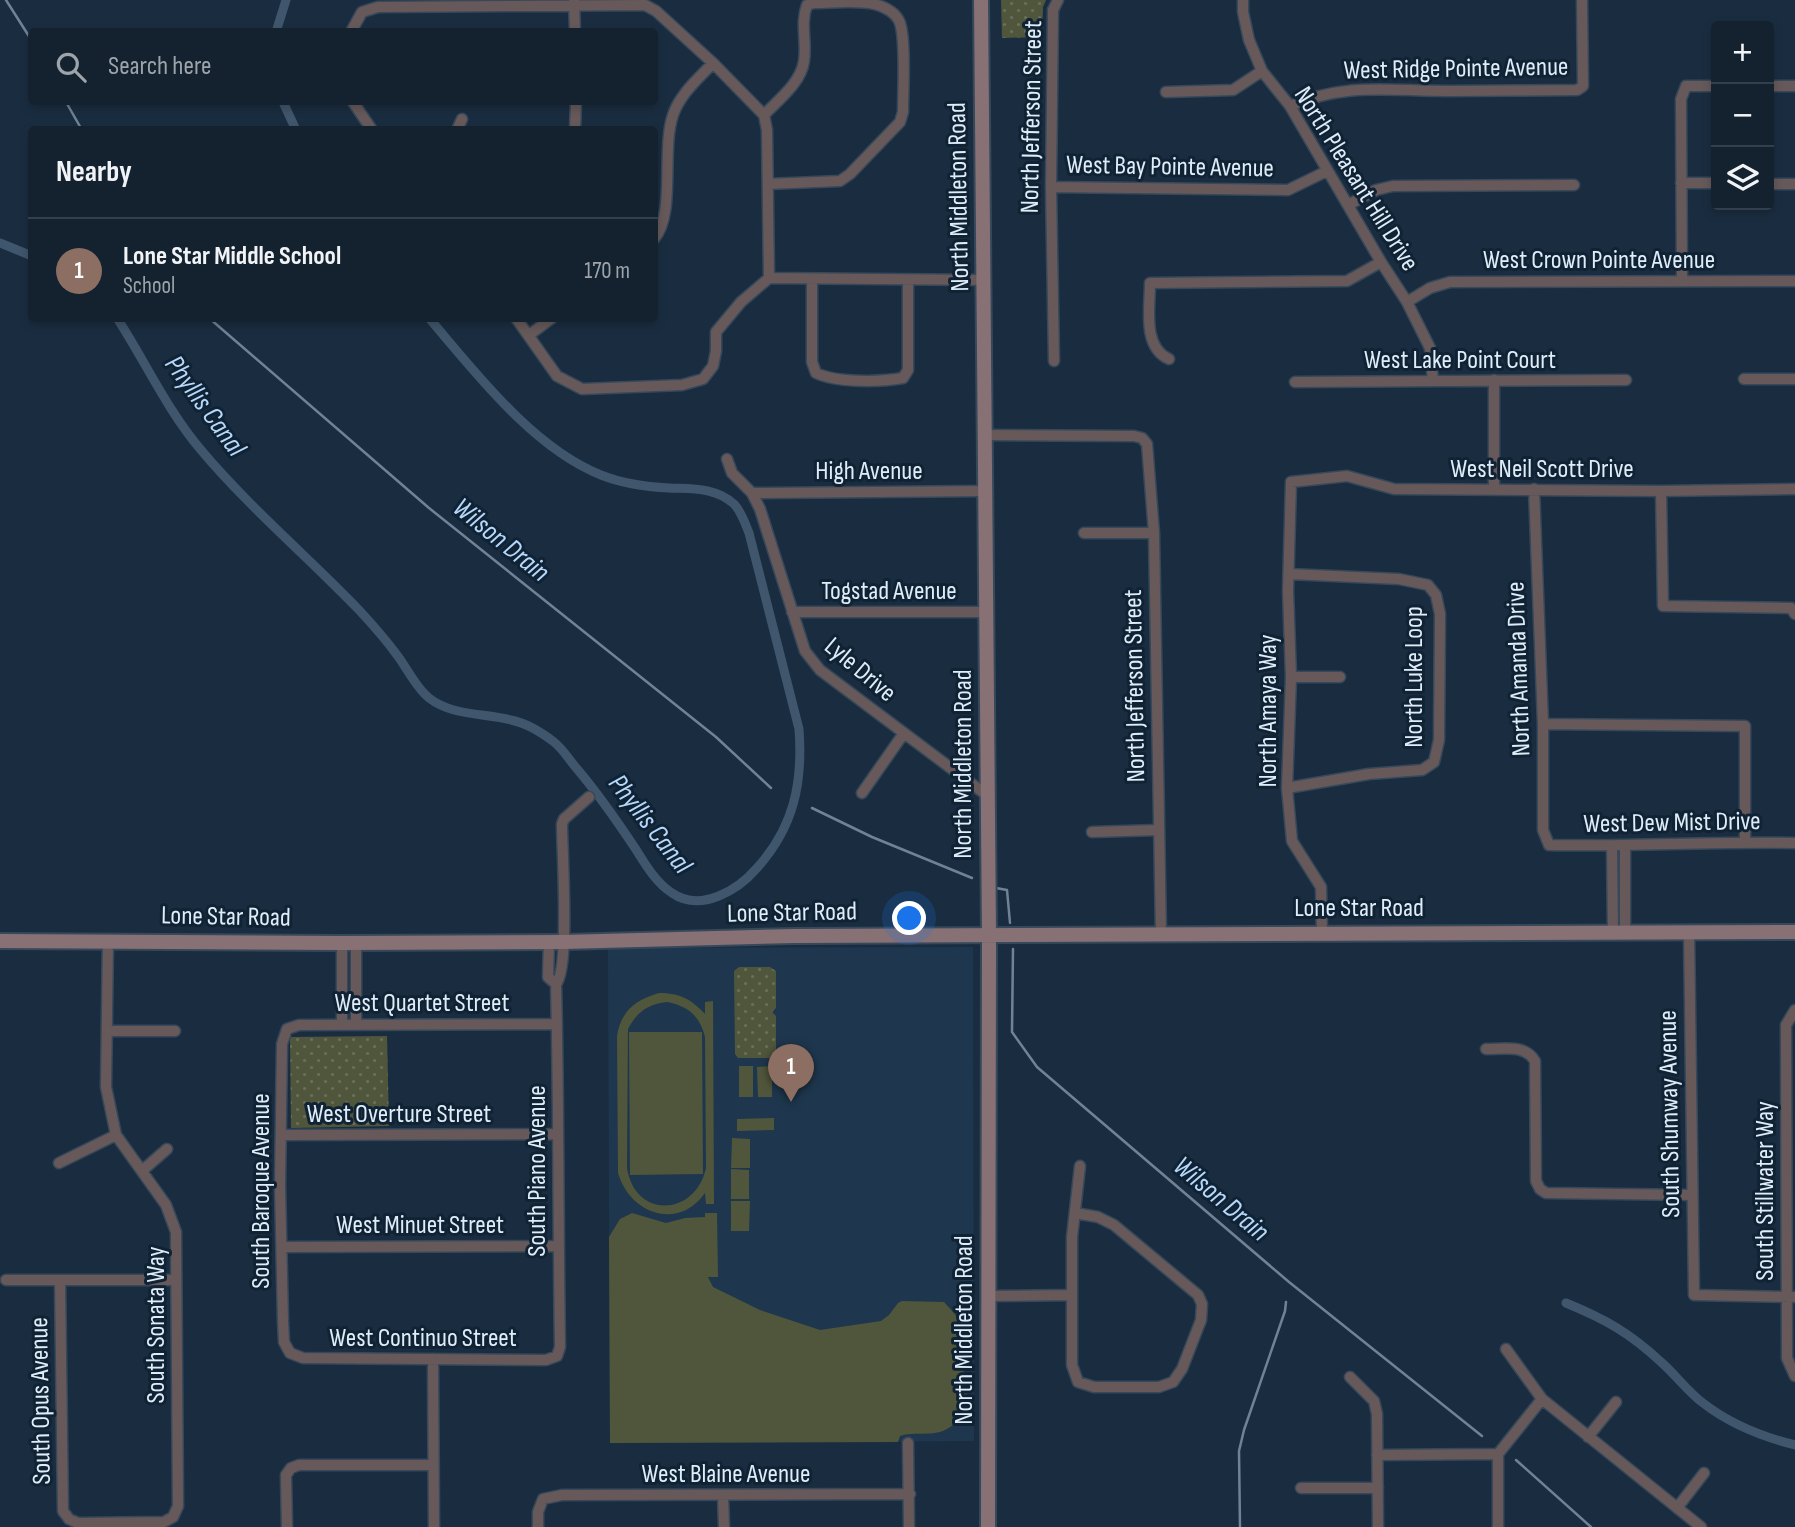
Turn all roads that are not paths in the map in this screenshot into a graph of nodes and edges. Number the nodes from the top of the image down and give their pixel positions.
1 (981, 0) edge
2 (1058, 0) edge
3 (1243, 0) edge
4 (1582, 0) edge
5 (574, 2) edge
6 (353, 28) edge
7 (575, 28) edge
8 (713, 63) junction
9 (1262, 71) junction
10 (1711, 86) edge
11 (1774, 86) edge
12 (1795, 86) edge
13 (1166, 92) dead end
14 (355, 105) edge
15 (576, 105) edge
16 (1290, 106) junction
17 (764, 116) junction
18 (462, 119) dead end
19 (369, 126) edge
20 (459, 126) edge
21 (575, 126) edge
22 (1327, 171) junction
23 (1681, 183) junction
24 (1711, 183) edge
25 (768, 184) junction
26 (1774, 184) edge
27 (1795, 184) edge
28 (1574, 185) dead end
29 (1051, 187) junction
30 (1348, 205) junction
31 (658, 234) edge
32 (1381, 262) junction
33 (769, 278) junction
34 (812, 279) junction
35 (908, 280) junction
36 (984, 280) junction
37 (1682, 281) junction
38 (1795, 281) edge
39 (1407, 302) junction
40 (519, 322) edge
41 (547, 322) edge
42 (529, 335) junction
43 (1169, 359) dead end
44 (1054, 361) dead end
45 (1744, 379) dead end
46 (1795, 379) edge
47 (1494, 380) junction
48 (1626, 380) dead end
49 (1433, 381) junction
50 (1295, 382) dead end
51 (985, 435) junction
52 (727, 459) dead end
53 (1291, 482) joint
54 (1534, 489) junction
55 (1795, 489) edge
56 (1494, 490) junction
57 (986, 491) junction
58 (1661, 491) junction
59 (752, 493) junction
60 (1084, 533) dead end
61 (1154, 533) junction
62 (1289, 574) junction
63 (792, 612) junction
64 (987, 612) junction
65 (1795, 614) edge
66 (1291, 677) junction
67 (1340, 677) dead end
68 (1544, 724) junction
69 (904, 733) junction
70 (1287, 788) junction
71 (862, 793) dead end
72 (988, 796) junction
73 (589, 797) dead end
74 (1158, 830) junction
75 (1092, 832) dead end
76 (1745, 842) junction
77 (1795, 843) edge
78 (1549, 845) joint
79 (1612, 846) junction
80 (1625, 846) junction
81 (1619, 931) junction
82 (1689, 932) junction
83 (1795, 932) edge
84 (1322, 933) junction
85 (989, 935) junction
86 (1161, 935) junction
87 (108, 940) junction
88 (0, 941) edge
89 (556, 942) junction
90 (349, 943) junction
91 (1795, 1010) edge
92 (557, 1024) junction
93 (342, 1025) junction
94 (356, 1025) junction
95 (287, 1029) joint
96 (107, 1031) junction
97 (175, 1031) dead end
98 (1486, 1049) dead end
99 (1791, 1100) edge
100 (117, 1135) junction
101 (282, 1135) junction
102 (557, 1135) junction
103 (167, 1149) dead end
104 (59, 1163) dead end
105 (1080, 1167) dead end
106 (142, 1170) junction
107 (1692, 1195) junction
108 (1791, 1198) edge
109 (1075, 1213) junction
110 (558, 1245) junction
111 (282, 1247) junction
112 (6, 1280) dead end
113 (60, 1280) junction
114 (176, 1280) junction
115 (1072, 1295) junction
116 (988, 1296) junction
117 (1791, 1297) edge
118 (1506, 1349) dead end
119 (290, 1353) joint
120 (557, 1356) joint
121 (432, 1359) junction
122 (1794, 1376) edge
123 (1350, 1377) dead end
124 (1542, 1399) junction
125 (1616, 1402) dead end
126 (1588, 1437) junction
127 (908, 1443) dead end
128 (1498, 1454) junction
129 (1377, 1455) junction
130 (433, 1465) junction
131 (1704, 1473) dead end
132 (1301, 1488) dead end
133 (1378, 1488) junction
134 (909, 1494) junction
135 (723, 1495) junction
136 (1677, 1508) junction
137 (120, 1525) edge
138 (286, 1527) edge
139 (434, 1527) edge
140 (538, 1527) edge
141 (724, 1527) edge
142 (909, 1527) edge
143 (988, 1527) edge
144 (1378, 1527) edge
145 (1497, 1527) edge
146 (1701, 1527) edge

1 - 36 main road, North Middleton Road
2 - 29 street, North Jefferson Street
3 - 9 street, North Pleasant Hill Drive
4 - 16 street, West Ridge Pointe Avenue
5 - 6 street
5 - 7 street
5 - 8 street
8 - 17 street
8 - 31 street
9 - 13 street
9 - 16 street, North Pleasant Hill Drive
10 - 23 street
11 - 12 street
14 - 19 street
15 - 21 street
16 - 22 street, North Pleasant Hill Drive
17 - 25 street
17 - 25 street
18 - 20 street
22 - 29 street, West Bay Pointe Avenue
22 - 30 street, North Pleasant Hill Drive
23 - 24 street
23 - 37 street
25 - 33 street
26 - 27 street
28 - 30 street
29 - 44 street, North Jefferson Street
30 - 32 street, North Pleasant Hill Drive
32 - 39 street, North Pleasant Hill Drive
32 - 43 street
33 - 34 street
33 - 42 street
34 - 35 street
34 - 35 street
35 - 36 street
36 - 51 main road, North Middleton Road
37 - 38 street, West Crown Pointe Avenue
37 - 39 street, West Crown Pointe Avenue
39 - 49 street, North Pleasant Hill Drive
40 - 42 street
41 - 42 street
45 - 46 street
47 - 48 street, West Lake Point Court
47 - 49 street, West Lake Point Court
47 - 56 street
49 - 50 street, West Lake Point Court
51 - 57 main road, North Middleton Road
51 - 61 street, North Jefferson Street
52 - 59 street, Lyle Drive
53 - 56 street, West Neil Scott Drive
53 - 62 street, North Amaya Way
54 - 56 street, West Neil Scott Drive
54 - 58 street, West Neil Scott Drive
54 - 68 street, North Amanda Drive
55 - 58 street, West Neil Scott Drive
57 - 59 street, High Avenue
57 - 64 main road, North Middleton Road
58 - 65 street
59 - 63 street, Lyle Drive
60 - 61 street
61 - 74 street, North Jefferson Street
62 - 66 street, North Amaya Way
62 - 70 street, North Luke Loop
63 - 64 street, Togstad Avenue
63 - 69 street, Lyle Drive
64 - 72 main road, North Middleton Road
66 - 67 street
66 - 70 street, North Amaya Way
68 - 76 street
68 - 78 street, North Amanda Drive
69 - 71 street
69 - 72 street, Lyle Drive
70 - 84 street, North Amaya Way
72 - 85 main road, North Middleton Road
73 - 89 street, South Piano Avenue
74 - 75 street
74 - 86 street, North Jefferson Street
76 - 77 street, West Dew Mist Drive
76 - 80 street, West Dew Mist Drive
78 - 79 street, West Dew Mist Drive
79 - 80 street, West Dew Mist Drive
79 - 81 street
80 - 81 street
81 - 82 main road, Lone Star Road
81 - 84 main road, Lone Star Road
82 - 83 main road, Lone Star Road
82 - 107 street, South Shumway Avenue
84 - 86 main road, Lone Star Road
85 - 86 main road, Lone Star Road
85 - 89 main road, Lone Star Road
85 - 116 main road, North Middleton Road
87 - 88 main road, Lone Star Road
87 - 90 main road, Lone Star Road
87 - 96 street, South Sonata Way
89 - 90 main road, Lone Star Road
89 - 92 street, South Piano Avenue
90 - 93 street
90 - 94 street
91 - 99 street, South Stillwater Way
92 - 94 street, West Quartet Street
92 - 102 street, South Piano Avenue
93 - 94 street, West Quartet Street
93 - 95 street, West Quartet Street
95 - 101 street, South Baroque Avenue
96 - 97 street
96 - 100 street, South Sonata Way
98 - 107 street
99 - 108 street, South Stillwater Way
100 - 104 street
100 - 106 street, South Sonata Way
101 - 102 street, West Overture Street
101 - 111 street, South Baroque Avenue
102 - 110 street, South Piano Avenue
103 - 106 street
105 - 109 street
106 - 114 street, South Sonata Way
107 - 117 street, South Shumway Avenue
108 - 117 street, South Stillwater Way
109 - 115 street
109 - 115 street
110 - 111 street, West Minuet Street
110 - 120 street, South Piano Avenue
111 - 119 street, South Baroque Avenue
112 - 113 street
113 - 114 street
113 - 137 street, South Opus Avenue
114 - 137 street, South Sonata Way
115 - 116 street
116 - 143 main road, North Middleton Road
117 - 122 street, South Stillwater Way
118 - 124 street
119 - 121 street, West Continuo Street
120 - 121 street, West Continuo Street
121 - 130 street
123 - 129 street
124 - 126 street
124 - 128 street
125 - 126 street
126 - 136 street
127 - 134 street
128 - 129 street
128 - 145 street
129 - 133 street
130 - 138 street
130 - 139 street
131 - 136 street
132 - 133 street
133 - 144 street
134 - 135 street, West Blaine Avenue
134 - 142 street
135 - 140 street, West Blaine Avenue
135 - 141 street
136 - 146 street

